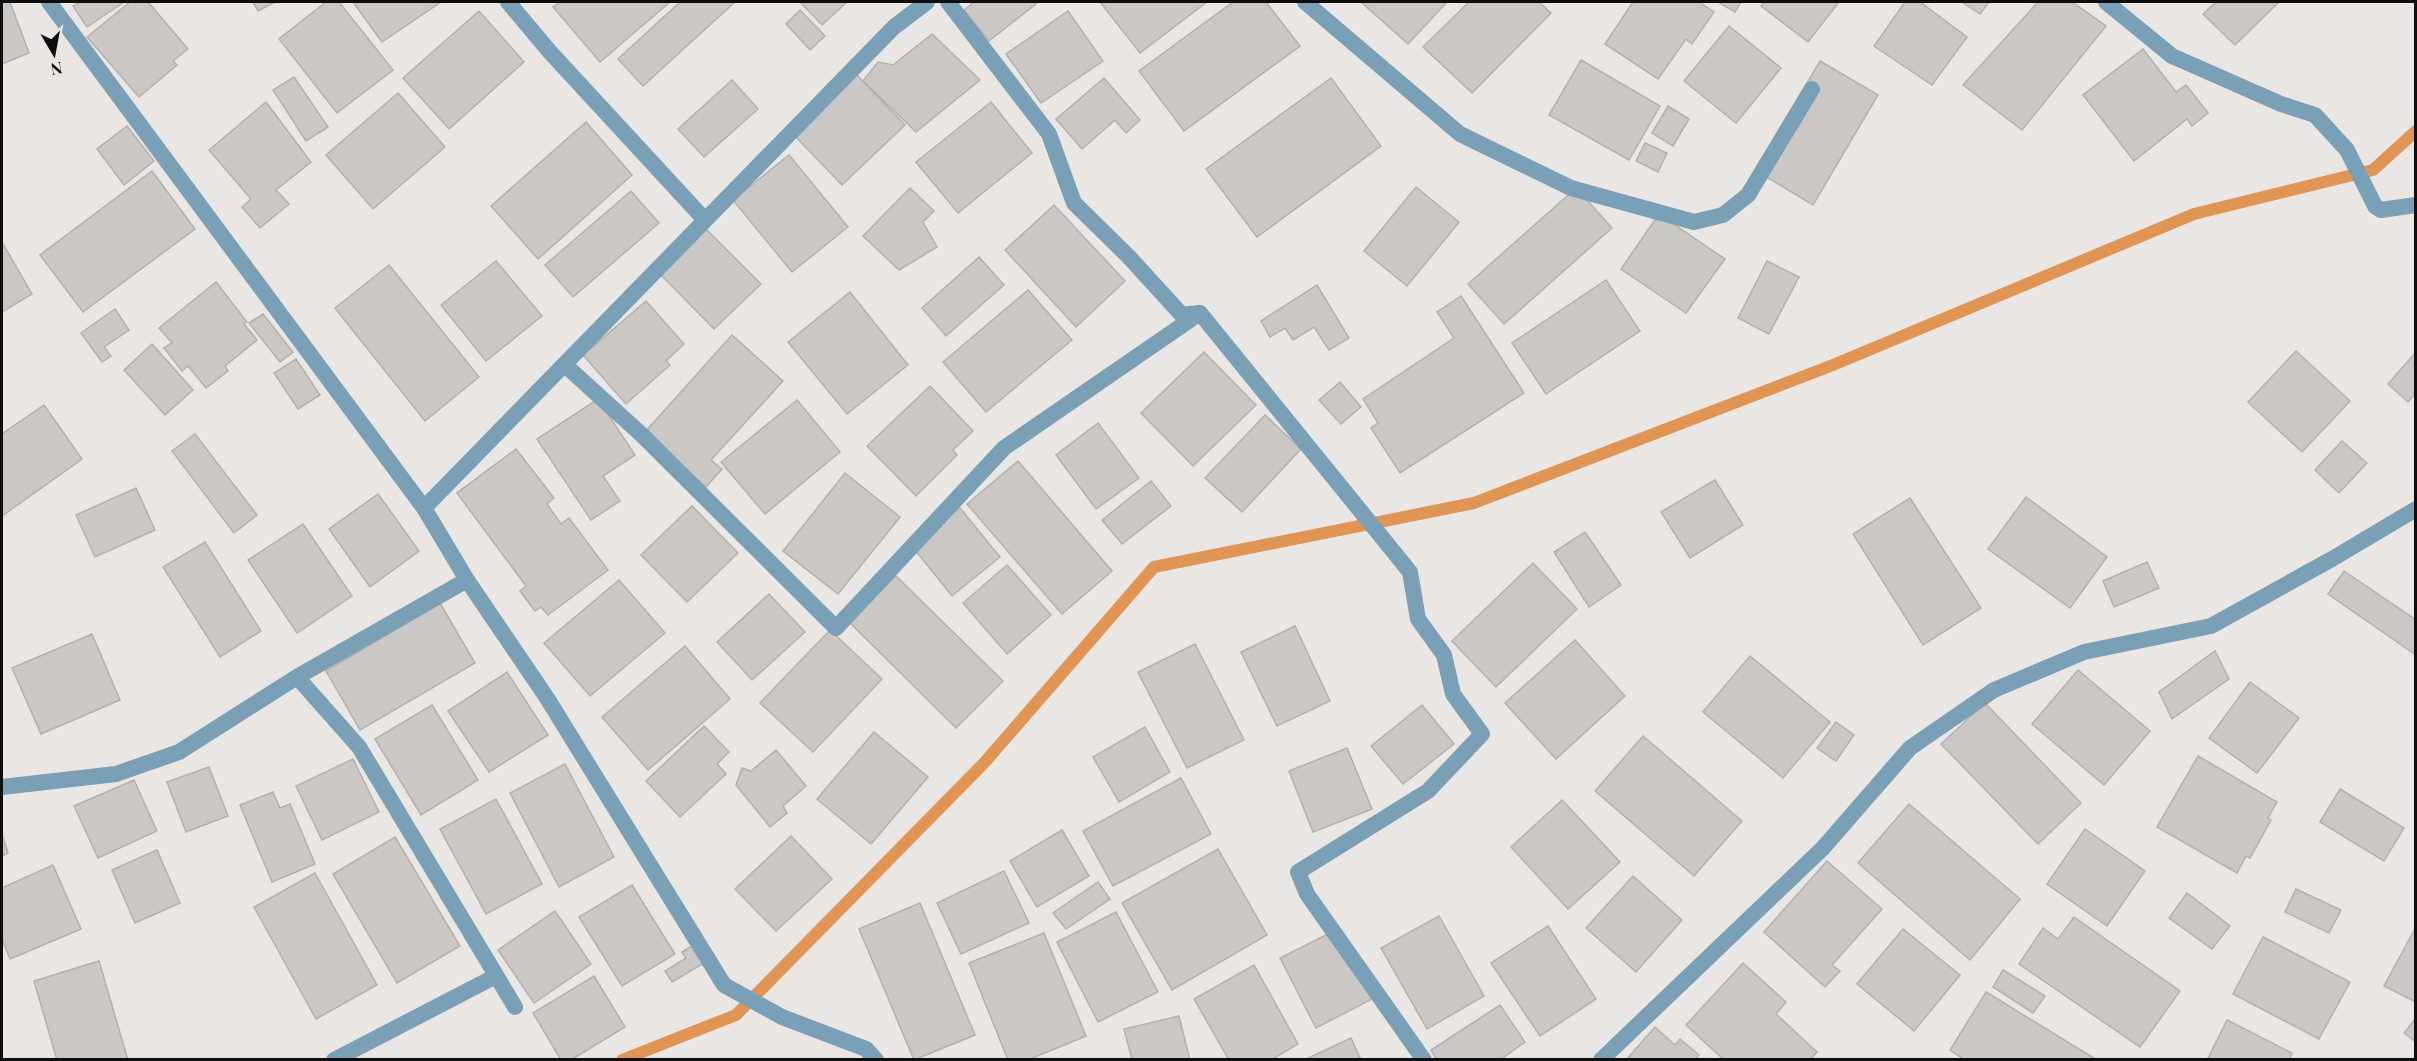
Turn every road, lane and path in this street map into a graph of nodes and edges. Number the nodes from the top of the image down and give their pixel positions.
1 (49, 2) edge
2 (508, 2) edge
3 (927, 2) edge
4 (948, 2) edge
5 (1305, 2) edge
6 (2106, 2) edge
7 (1812, 89) dead end
8 (2415, 205) edge
9 (705, 220) junction
10 (1200, 313) junction
11 (566, 365) junction
12 (424, 508) junction
13 (2415, 509) edge
14 (467, 580) junction
15 (297, 677) junction
16 (2, 786) edge
17 (496, 976) junction
18 (515, 1007) dead end
19 (334, 1059) edge
20 (876, 1059) edge
21 (1424, 1059) edge
22 (1601, 1059) edge

1 - 12 street
2 - 9 street
3 - 9 street
4 - 10 street
5 - 7 street
6 - 8 street
9 - 11 street
10 - 11 street
10 - 21 street
11 - 12 street
12 - 14 street
13 - 22 street
14 - 15 street
14 - 20 street
15 - 16 street
15 - 17 street
17 - 18 street
17 - 19 street

